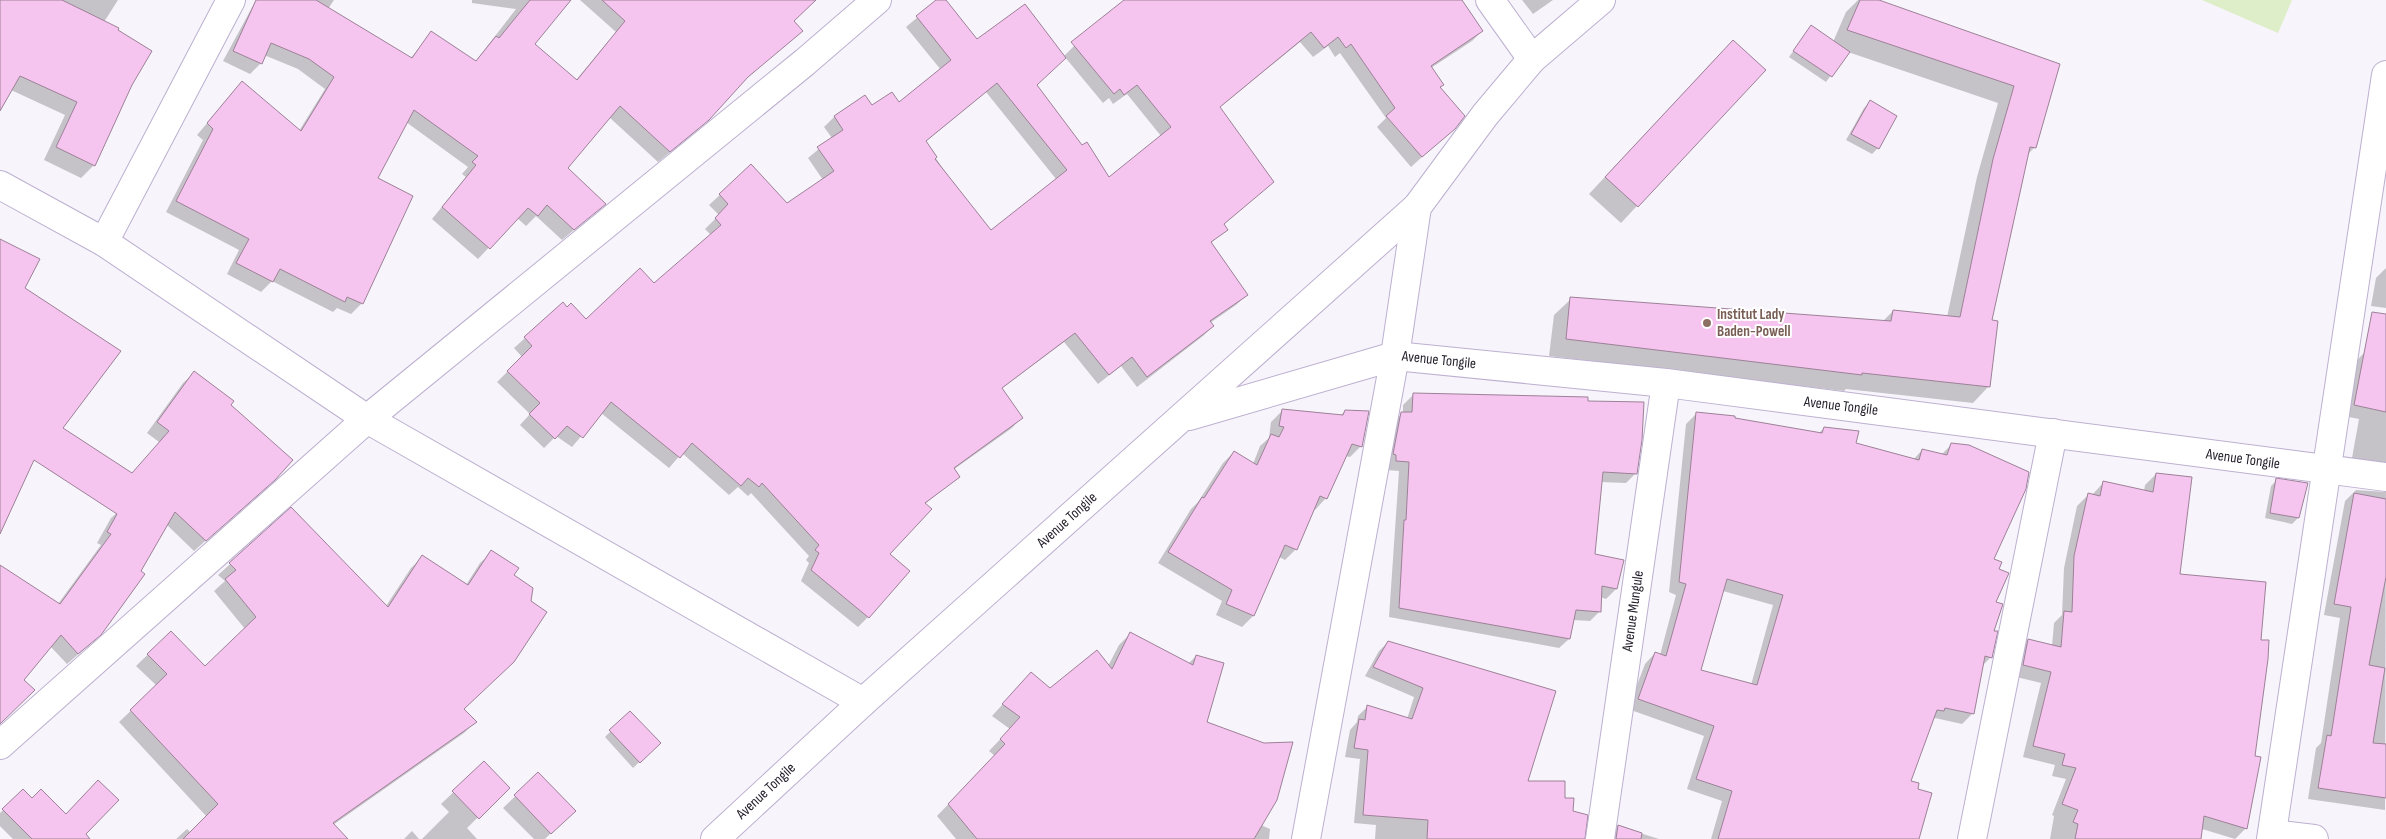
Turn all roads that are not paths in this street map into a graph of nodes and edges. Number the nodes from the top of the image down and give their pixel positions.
1 (231, 0) edge
2 (877, 0) edge
3 (1490, 0) edge
4 (1601, 0) edge
5 (1532, 59) junction
6 (2386, 75) edge
7 (0, 185) edge
8 (1417, 207) junction
9 (104, 242) junction
10 (1394, 356) junction
11 (1666, 383) junction
12 (1182, 418) junction
13 (367, 419) junction
14 (2053, 433) junction
15 (2327, 471) junction
16 (2386, 478) edge
17 (863, 702) junction
18 (0, 745) edge
19 (2272, 836) edge
20 (715, 839) edge
21 (1306, 839) edge
22 (1600, 839) edge
23 (1972, 839) edge
24 (2314, 839) edge

1 - 9 street
2 - 13 street
3 - 5 street
4 - 5 street
5 - 8 street
6 - 15 street
7 - 9 street
8 - 10 street
8 - 12 street
9 - 13 street
10 - 11 street, Avenue Tongile
10 - 12 street, Avenue Tongile
10 - 21 street
11 - 14 street, Avenue Tongile
11 - 22 street, Avenue Mungule
12 - 17 street, Avenue Tongile
13 - 17 street
13 - 18 street
14 - 15 street, Avenue Tongile
14 - 23 street
15 - 16 street, Avenue Tongile
15 - 19 street
17 - 20 street, Avenue Tongile
19 - 24 street

